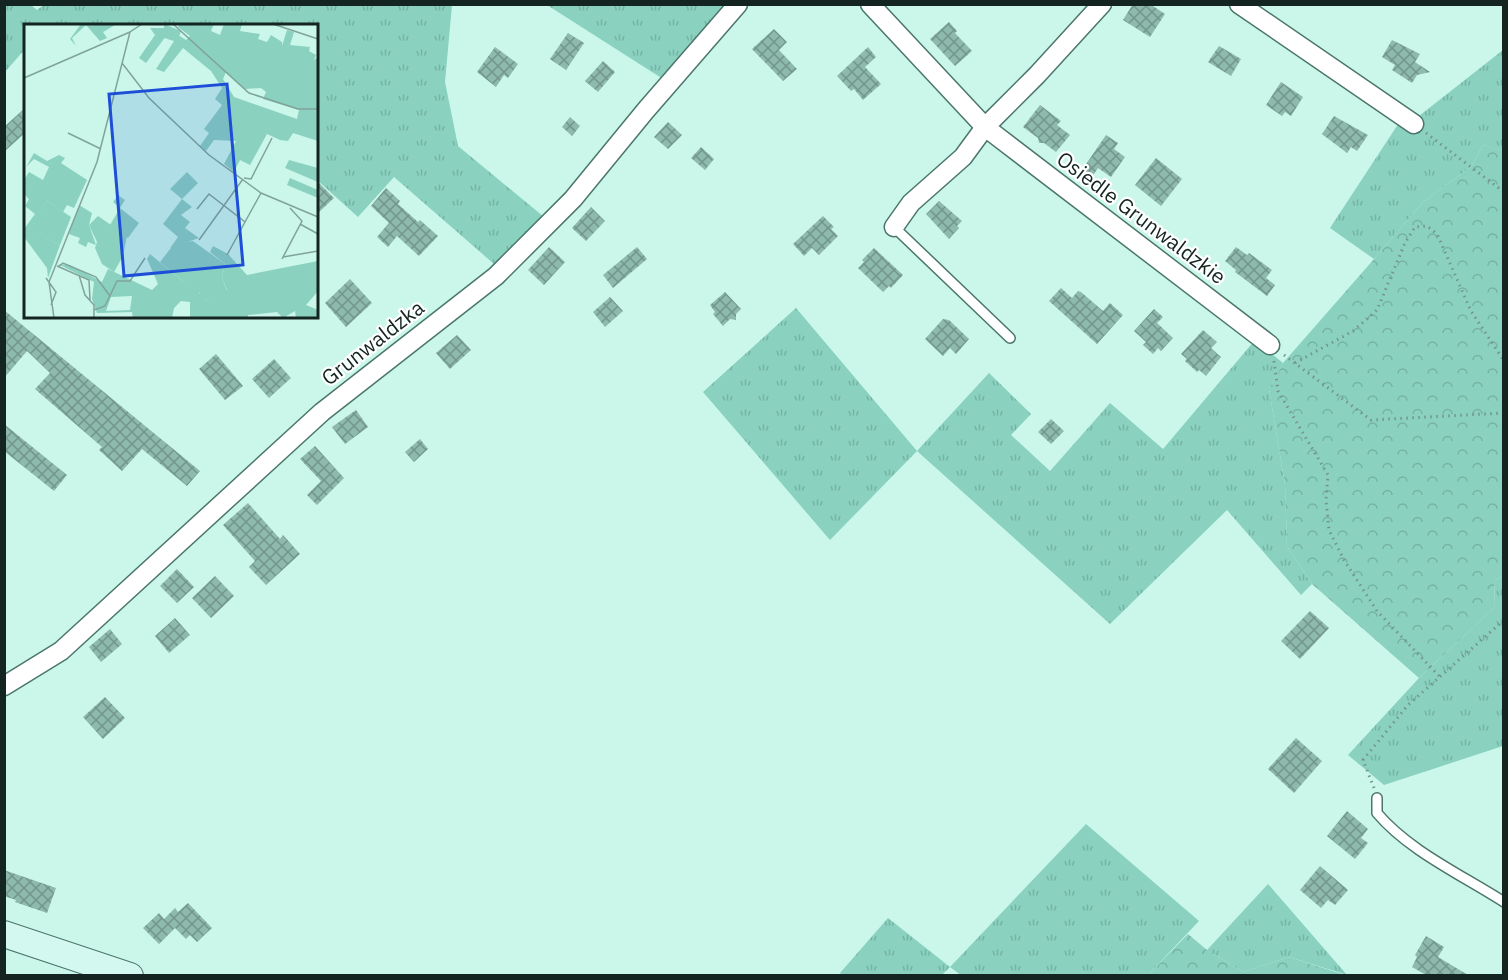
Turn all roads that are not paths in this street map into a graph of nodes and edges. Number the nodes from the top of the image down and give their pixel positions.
1 (738, 4) edge
2 (870, 4) edge
3 (1102, 4) edge
4 (1239, 4) edge
5 (1414, 124) road end
6 (985, 127) junction
7 (894, 227) joint
8 (1010, 338) dead end
9 (1270, 345) road end
10 (4, 686) edge
11 (1377, 798) road end
12 (1503, 902) edge
13 (4, 934) edge
14 (130, 975) edge

1 - 10 street, Grunwaldzka
2 - 6 street, Osiedle Grunwaldzkie
3 - 6 street
4 - 5 street
6 - 7 street
6 - 9 street, Osiedle Grunwaldzkie
7 - 8 lane
11 - 12 lane
13 - 14 street

